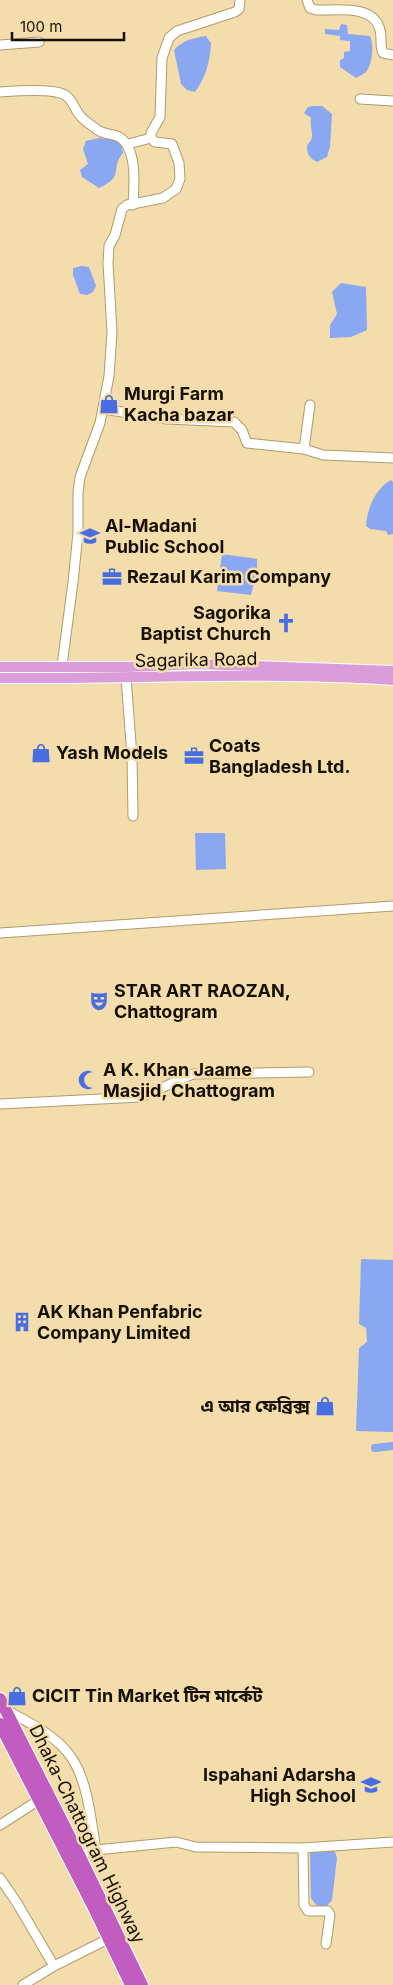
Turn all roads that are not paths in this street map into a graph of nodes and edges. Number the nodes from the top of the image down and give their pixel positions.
1 (240, 0) edge
2 (307, 0) edge
3 (39, 42) dead end
4 (0, 45) edge
5 (393, 55) edge
6 (0, 92) edge
7 (360, 99) dead end
8 (393, 101) edge
9 (151, 138) junction
10 (128, 144) junction
11 (133, 205) junction
12 (310, 405) dead end
13 (103, 410) junction
14 (304, 449) junction
15 (393, 458) edge
16 (196, 664) junction
17 (0, 667) edge
18 (62, 667) junction
19 (393, 671) edge
20 (196, 676) junction
21 (126, 677) junction
22 (0, 678) edge
23 (60, 679) junction
24 (393, 680) edge
25 (133, 816) dead end
26 (393, 906) edge
27 (0, 933) edge
28 (309, 1072) dead end
29 (0, 1104) edge
30 (2, 1703) edge
31 (0, 1724) edge
32 (39, 1800) junction
33 (0, 1825) edge
34 (393, 1842) edge
35 (302, 1848) junction
36 (96, 1850) junction
37 (79, 1855) junction
38 (0, 1878) edge
39 (114, 1936) junction
40 (326, 1944) dead end
41 (54, 1966) junction
42 (23, 1985) edge
43 (131, 1985) edge
44 (142, 1985) edge

1 - 9 street
2 - 5 street
3 - 4 street
6 - 10 street
7 - 8 street
9 - 10 street
9 - 11 street
10 - 11 street
11 - 13 street
12 - 14 street
13 - 14 street
13 - 18 street
14 - 15 street
16 - 18 main road, Sagarika Road
16 - 19 main road, Sagarika Road
16 - 20 main road
17 - 18 main road, Sagarika Road
18 - 23 street
20 - 21 main road, Sagarika Road
20 - 24 main road, Sagarika Road
21 - 23 main road, Sagarika Road
21 - 25 street
22 - 23 main road, Sagarika Road
26 - 27 street
28 - 29 street
30 - 36 street
30 - 37 highway, Dhaka-Chattogram Highway
31 - 32 highway, Dhaka-Chattogram Highway
32 - 33 street
32 - 39 highway, Dhaka-Chattogram Highway
34 - 35 street
35 - 36 street
35 - 40 street
36 - 37 street
37 - 39 highway, Dhaka-Chattogram Highway
38 - 41 street
39 - 41 street
39 - 43 highway, Dhaka-Chattogram Highway
39 - 44 highway, Dhaka-Chattogram Highway
41 - 42 street

